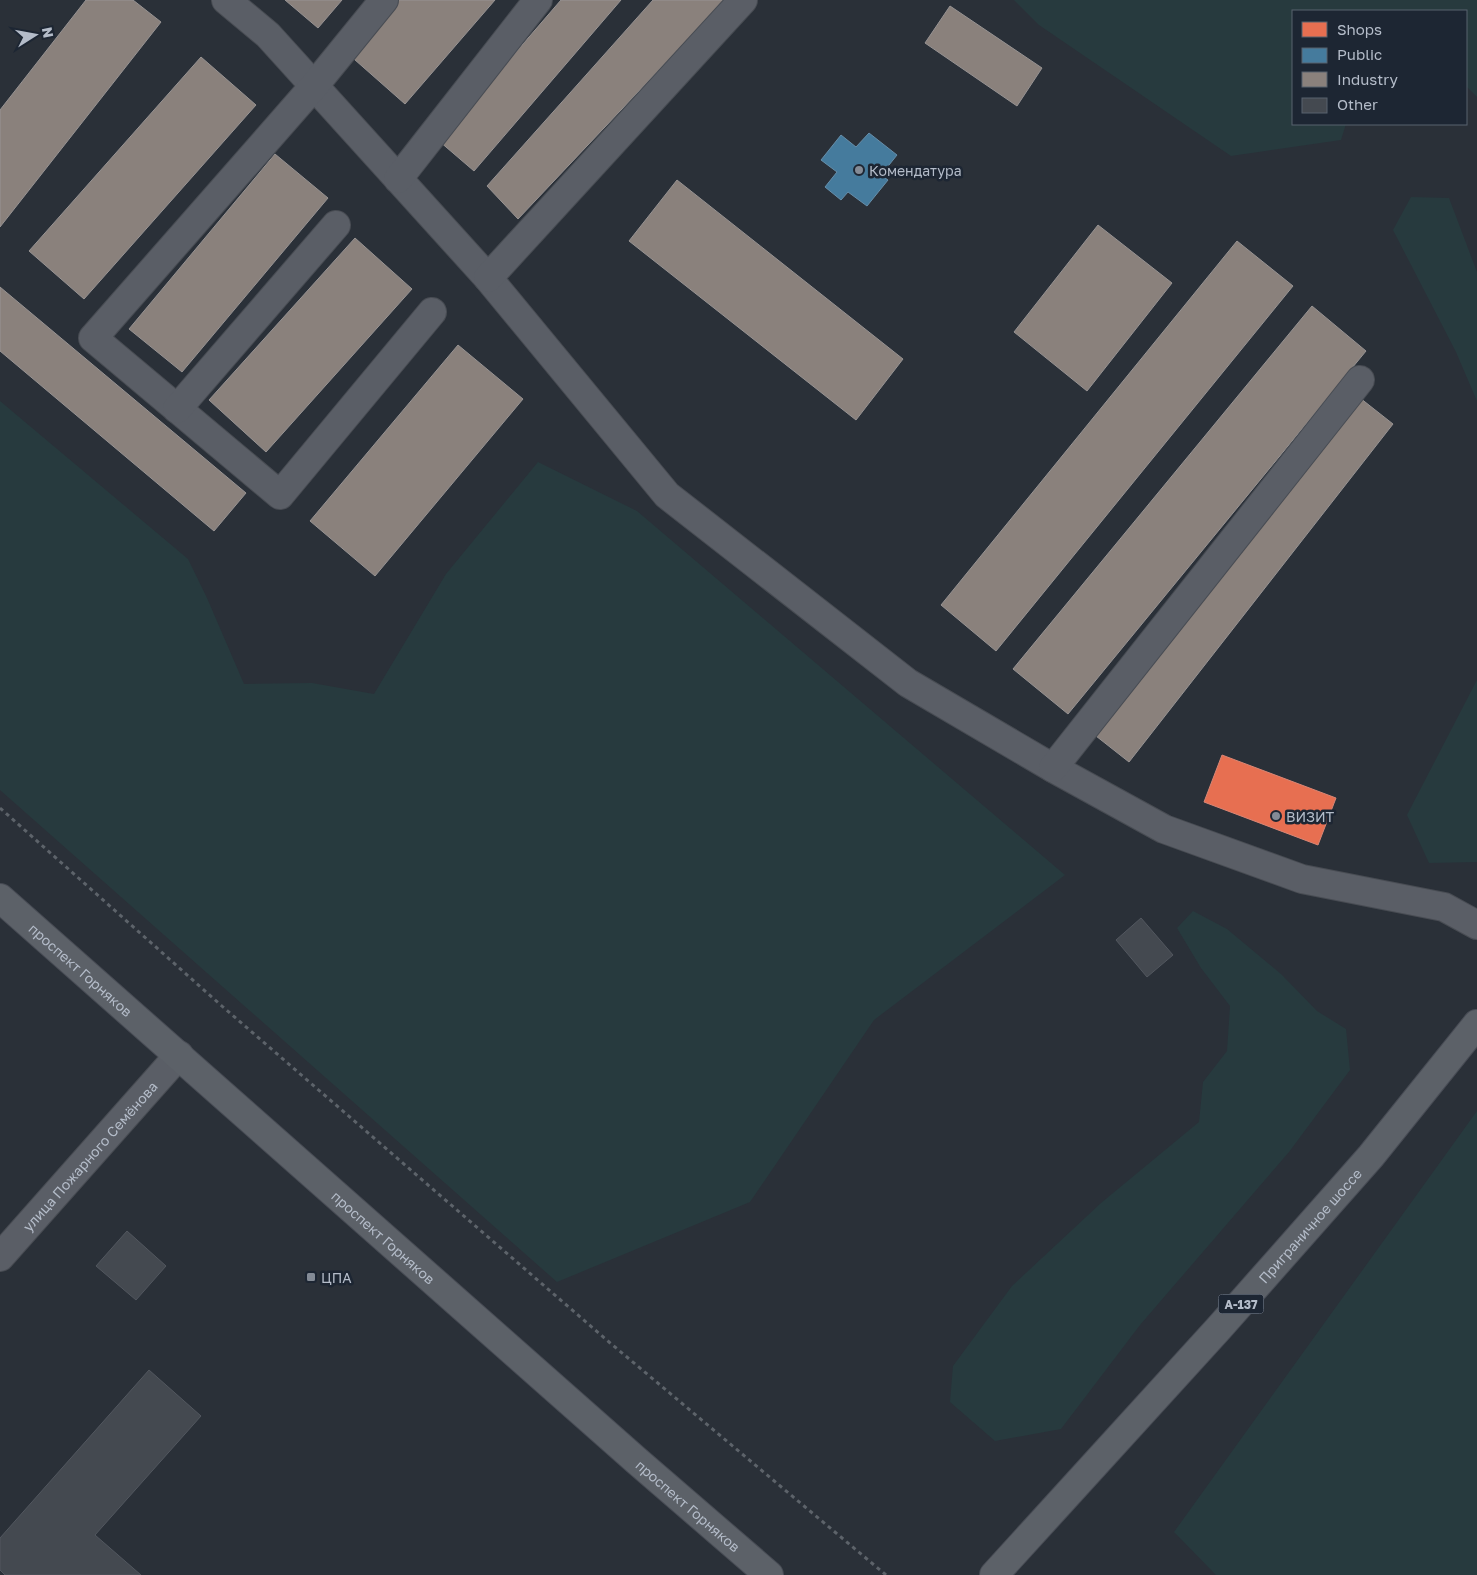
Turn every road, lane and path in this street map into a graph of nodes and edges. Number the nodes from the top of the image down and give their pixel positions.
1 (226, 0) edge
2 (384, 0) edge
3 (538, 0) edge
4 (743, 0) edge
5 (314, 86) junction
6 (398, 180) junction
7 (336, 225) dead end
8 (488, 278) junction
9 (432, 312) dead end
10 (1360, 380) dead end
11 (178, 409) junction
12 (1053, 768) junction
13 (0, 808) edge
14 (0, 898) edge
15 (1477, 925) edge
16 (1477, 1024) edge
17 (179, 1055) junction
18 (0, 1257) edge
19 (770, 1575) edge
20 (886, 1575) edge
21 (994, 1575) edge

1 - 5 street
2 - 5 street
3 - 6 street
4 - 8 street
5 - 6 street
5 - 11 street
6 - 8 street
7 - 11 street
8 - 12 street
9 - 11 street
10 - 12 street
12 - 15 street
13 - 20 path
14 - 17 main road, проспект Горняков
16 - 21 main road, Приграничное шоссе / А-137
17 - 18 street, улица Пожарного Семёнова
17 - 19 main road, проспект Горняков

